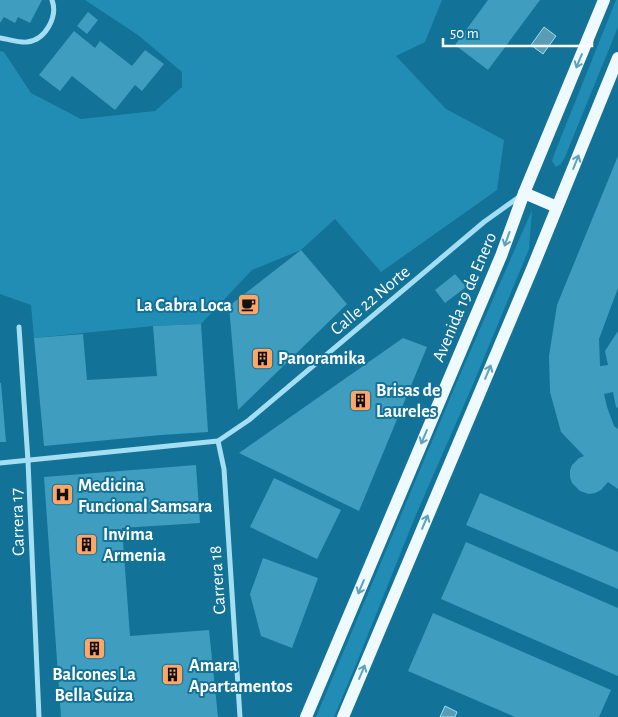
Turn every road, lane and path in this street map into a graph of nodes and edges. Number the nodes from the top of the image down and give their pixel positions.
1 (52, 0) edge
2 (604, 0) edge
3 (0, 38) edge
4 (618, 58) edge
5 (524, 193) junction
6 (557, 207) junction
7 (19, 327) dead end
8 (218, 442) junction
9 (28, 461) junction
10 (0, 463) edge
11 (39, 717) edge
12 (240, 717) edge
13 (306, 717) edge
14 (344, 717) edge

1 - 3 street
2 -> 5 main road, Avenida 19 de Enero
6 -> 4 main road
5 - 6 main road
5 - 8 street, Calle 22 Norte
5 -> 13 main road, Avenida 19 de Enero
14 -> 6 main road
7 - 9 street, Carrera 17
8 - 9 street, Calle 22 Norte
8 - 12 street, Carrera 18
9 - 10 street, Calle 22 Norte
9 - 11 street, Carrera 17

